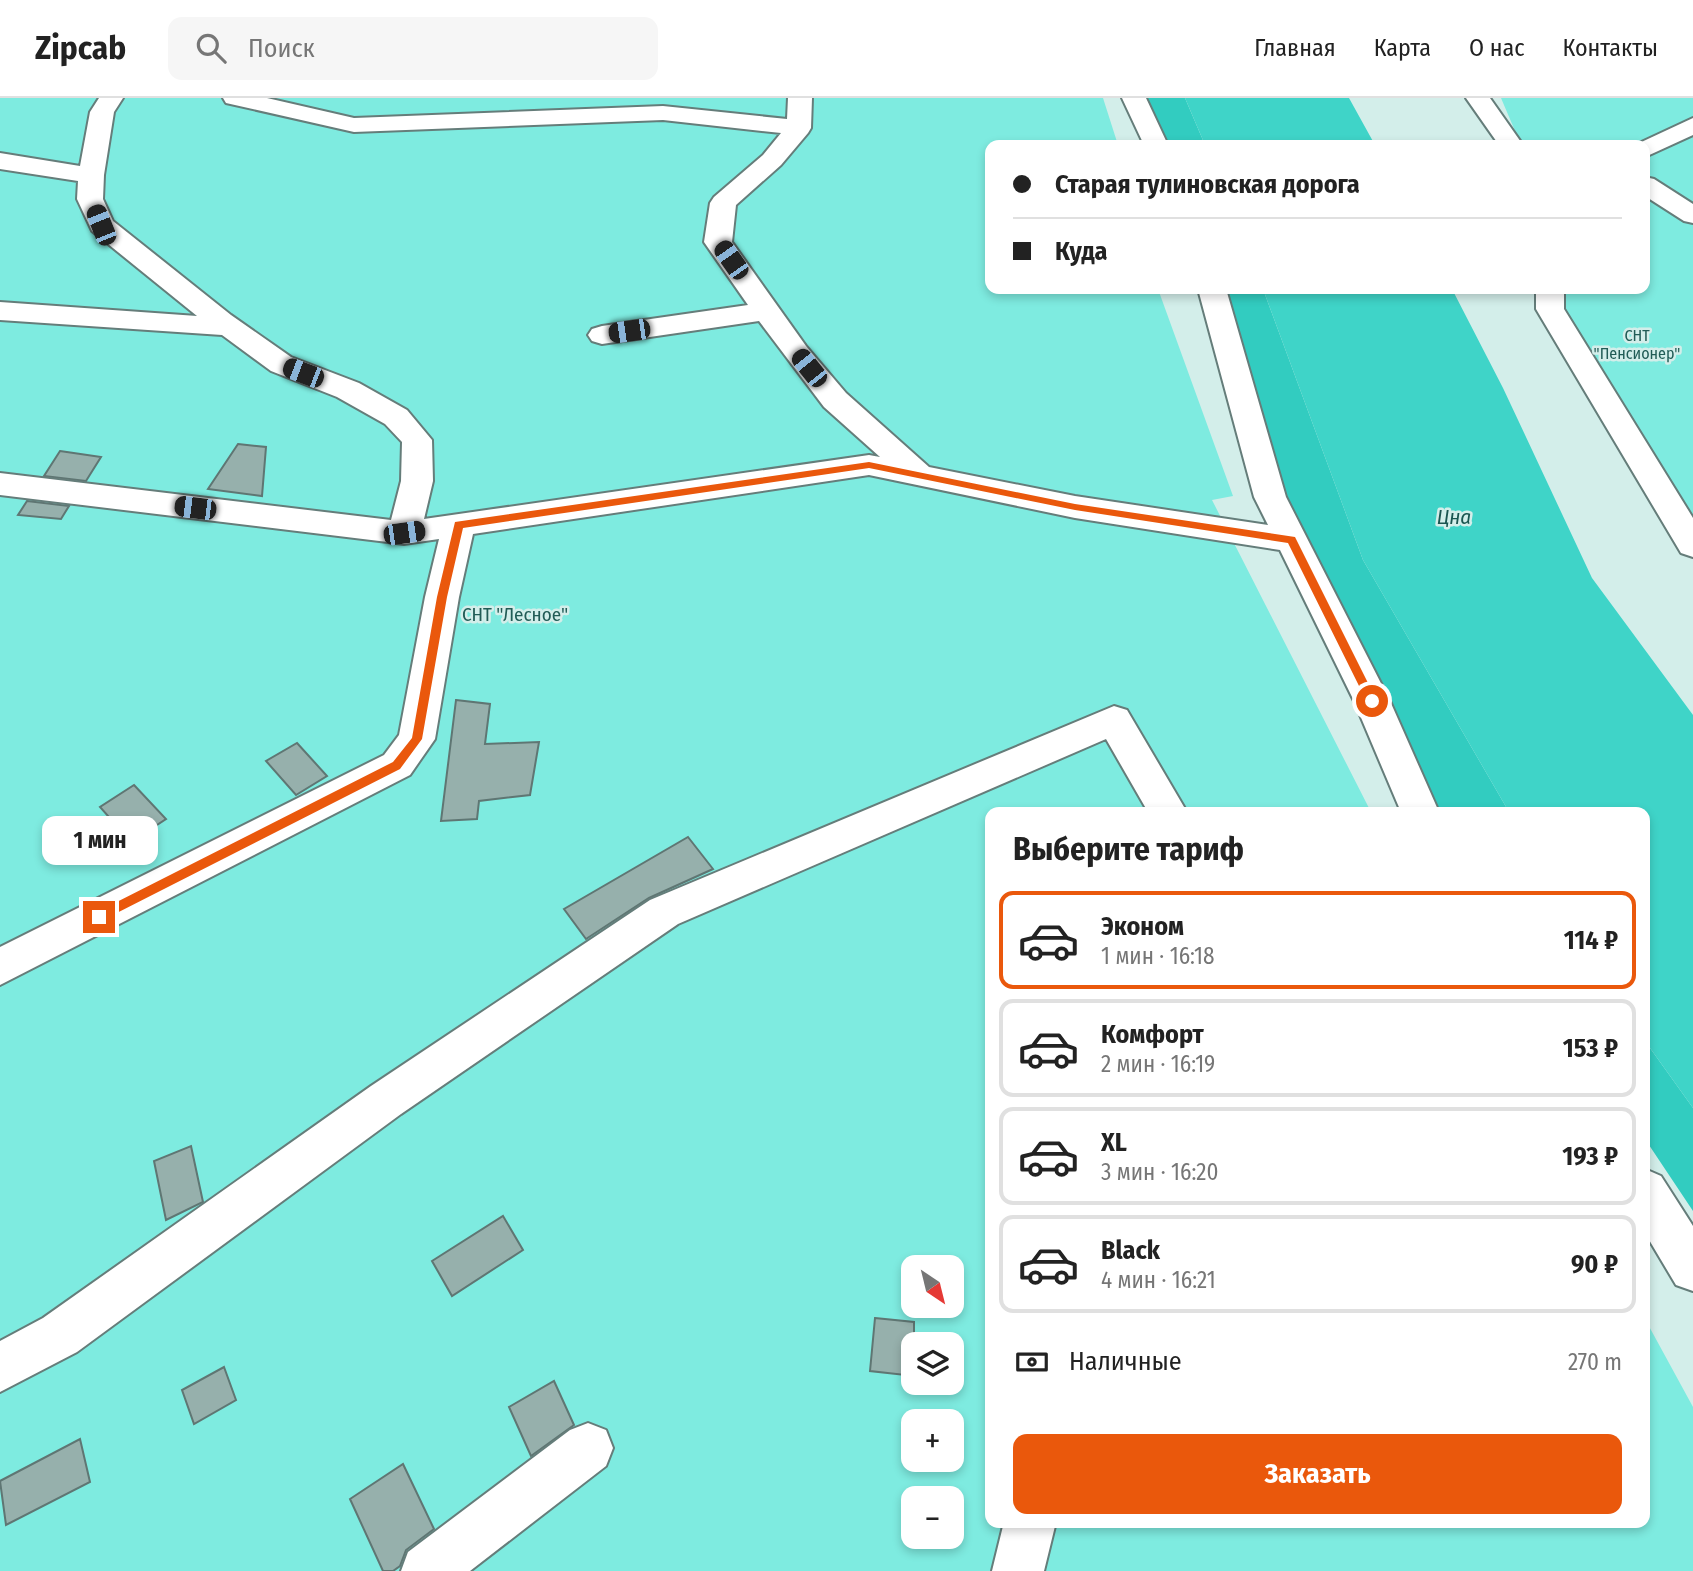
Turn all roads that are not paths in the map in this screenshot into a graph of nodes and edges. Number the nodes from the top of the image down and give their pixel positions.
1 (111, 98) edge
2 (235, 98) edge
3 (800, 98) edge
4 (1135, 98) edge
5 (1478, 98) edge
6 (1693, 125) edge
7 (799, 128) junction
8 (1154, 140) edge
9 (1507, 140) edge
10 (1650, 146) edge
11 (0, 161) edge
12 (91, 175) junction
13 (1650, 187) edge
14 (1693, 215) edge
15 (1213, 294) edge
16 (1550, 294) edge
17 (0, 311) edge
18 (766, 311) junction
19 (232, 327) junction
20 (602, 335) dead end
21 (921, 475) junction
22 (0, 484) edge
23 (459, 525) junction
24 (404, 533) junction
25 (1292, 540) junction
26 (1693, 545) edge
27 (1165, 807) edge
28 (1418, 807) edge
29 (0, 967) edge
30 (1650, 1199) edge
31 (1693, 1268) edge
32 (0, 1368) edge
33 (588, 1448) dead end
34 (1029, 1528) edge
35 (428, 1571) edge
36 (1018, 1571) edge

1 - 12 street
2 - 7 street
3 - 7 street
4 - 8 street
5 - 9 street
6 - 10 street
7 - 18 street
11 - 12 street
12 - 19 street
13 - 14 street
15 - 25 street
16 - 26 street
17 - 19 street
18 - 20 street
18 - 21 street
19 - 24 street
21 - 23 street
21 - 25 street
22 - 24 street
23 - 24 street
23 - 29 street
25 - 28 street
27 - 32 street
30 - 31 street
33 - 35 street
34 - 36 street

